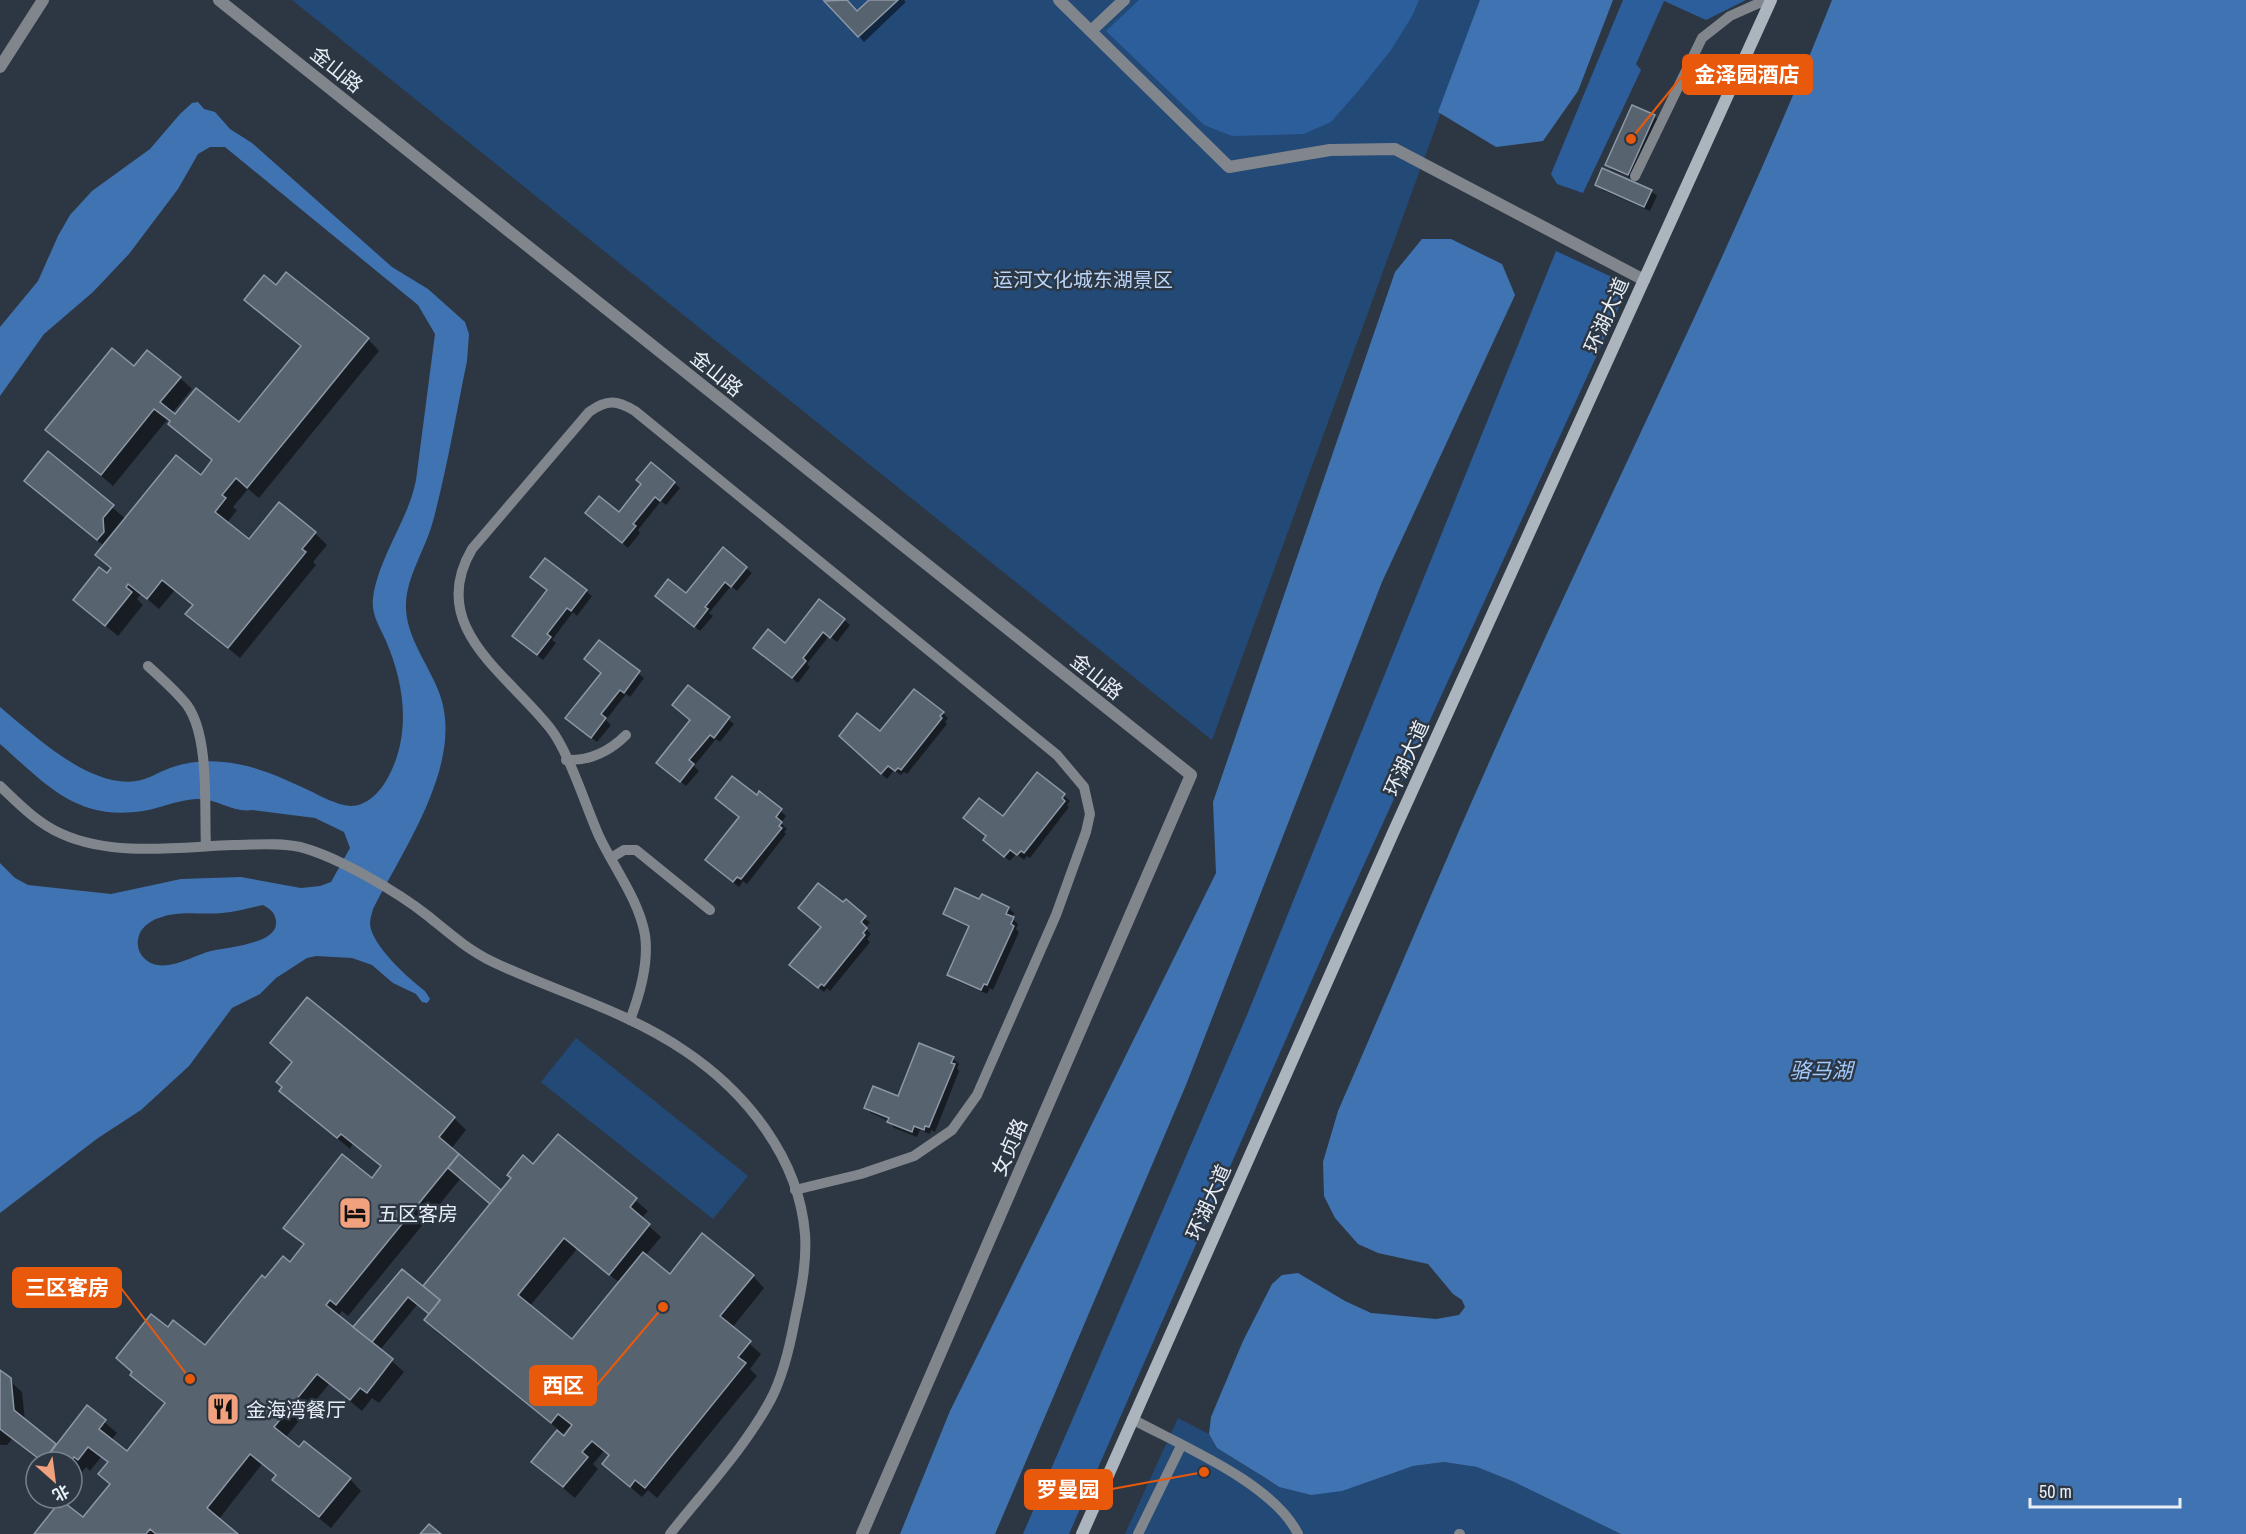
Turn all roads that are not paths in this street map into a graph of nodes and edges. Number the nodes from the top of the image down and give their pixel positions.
1 (44, 0) edge
2 (219, 0) edge
3 (1059, 0) edge
4 (1124, 0) edge
5 (1766, 0) edge
6 (1771, 0) edge
7 (1090, 31) junction
8 (0, 67) edge
9 (1635, 176) dead end
10 (1644, 279) junction
11 (148, 666) dead end
12 (626, 735) dead end
13 (566, 760) junction
14 (1191, 776) joint
15 (0, 786) edge
16 (206, 846) junction
17 (610, 858) junction
18 (710, 910) dead end
19 (630, 1020) junction
20 (795, 1190) junction
21 (1132, 1419) junction
22 (1181, 1446) junction
23 (670, 1534) edge
24 (862, 1534) edge
25 (1082, 1534) edge
26 (1138, 1534) edge
27 (1298, 1534) edge

1 - 8 street
2 - 14 street, 金山路
3 - 7 street
4 - 7 street
5 - 9 lane
6 - 10 main road, 环湖大道
7 - 10 street
10 - 21 main road, 环湖大道
11 - 16 lane
12 - 13 lane
13 - 17 lane
13 - 20 lane
14 - 24 street, 女贞路
15 - 16 lane
16 - 19 lane
17 - 18 lane
17 - 19 lane
19 - 20 lane
20 - 23 lane
21 - 22 lane
21 - 25 main road, 环湖大道
22 - 26 lane
22 - 27 lane

